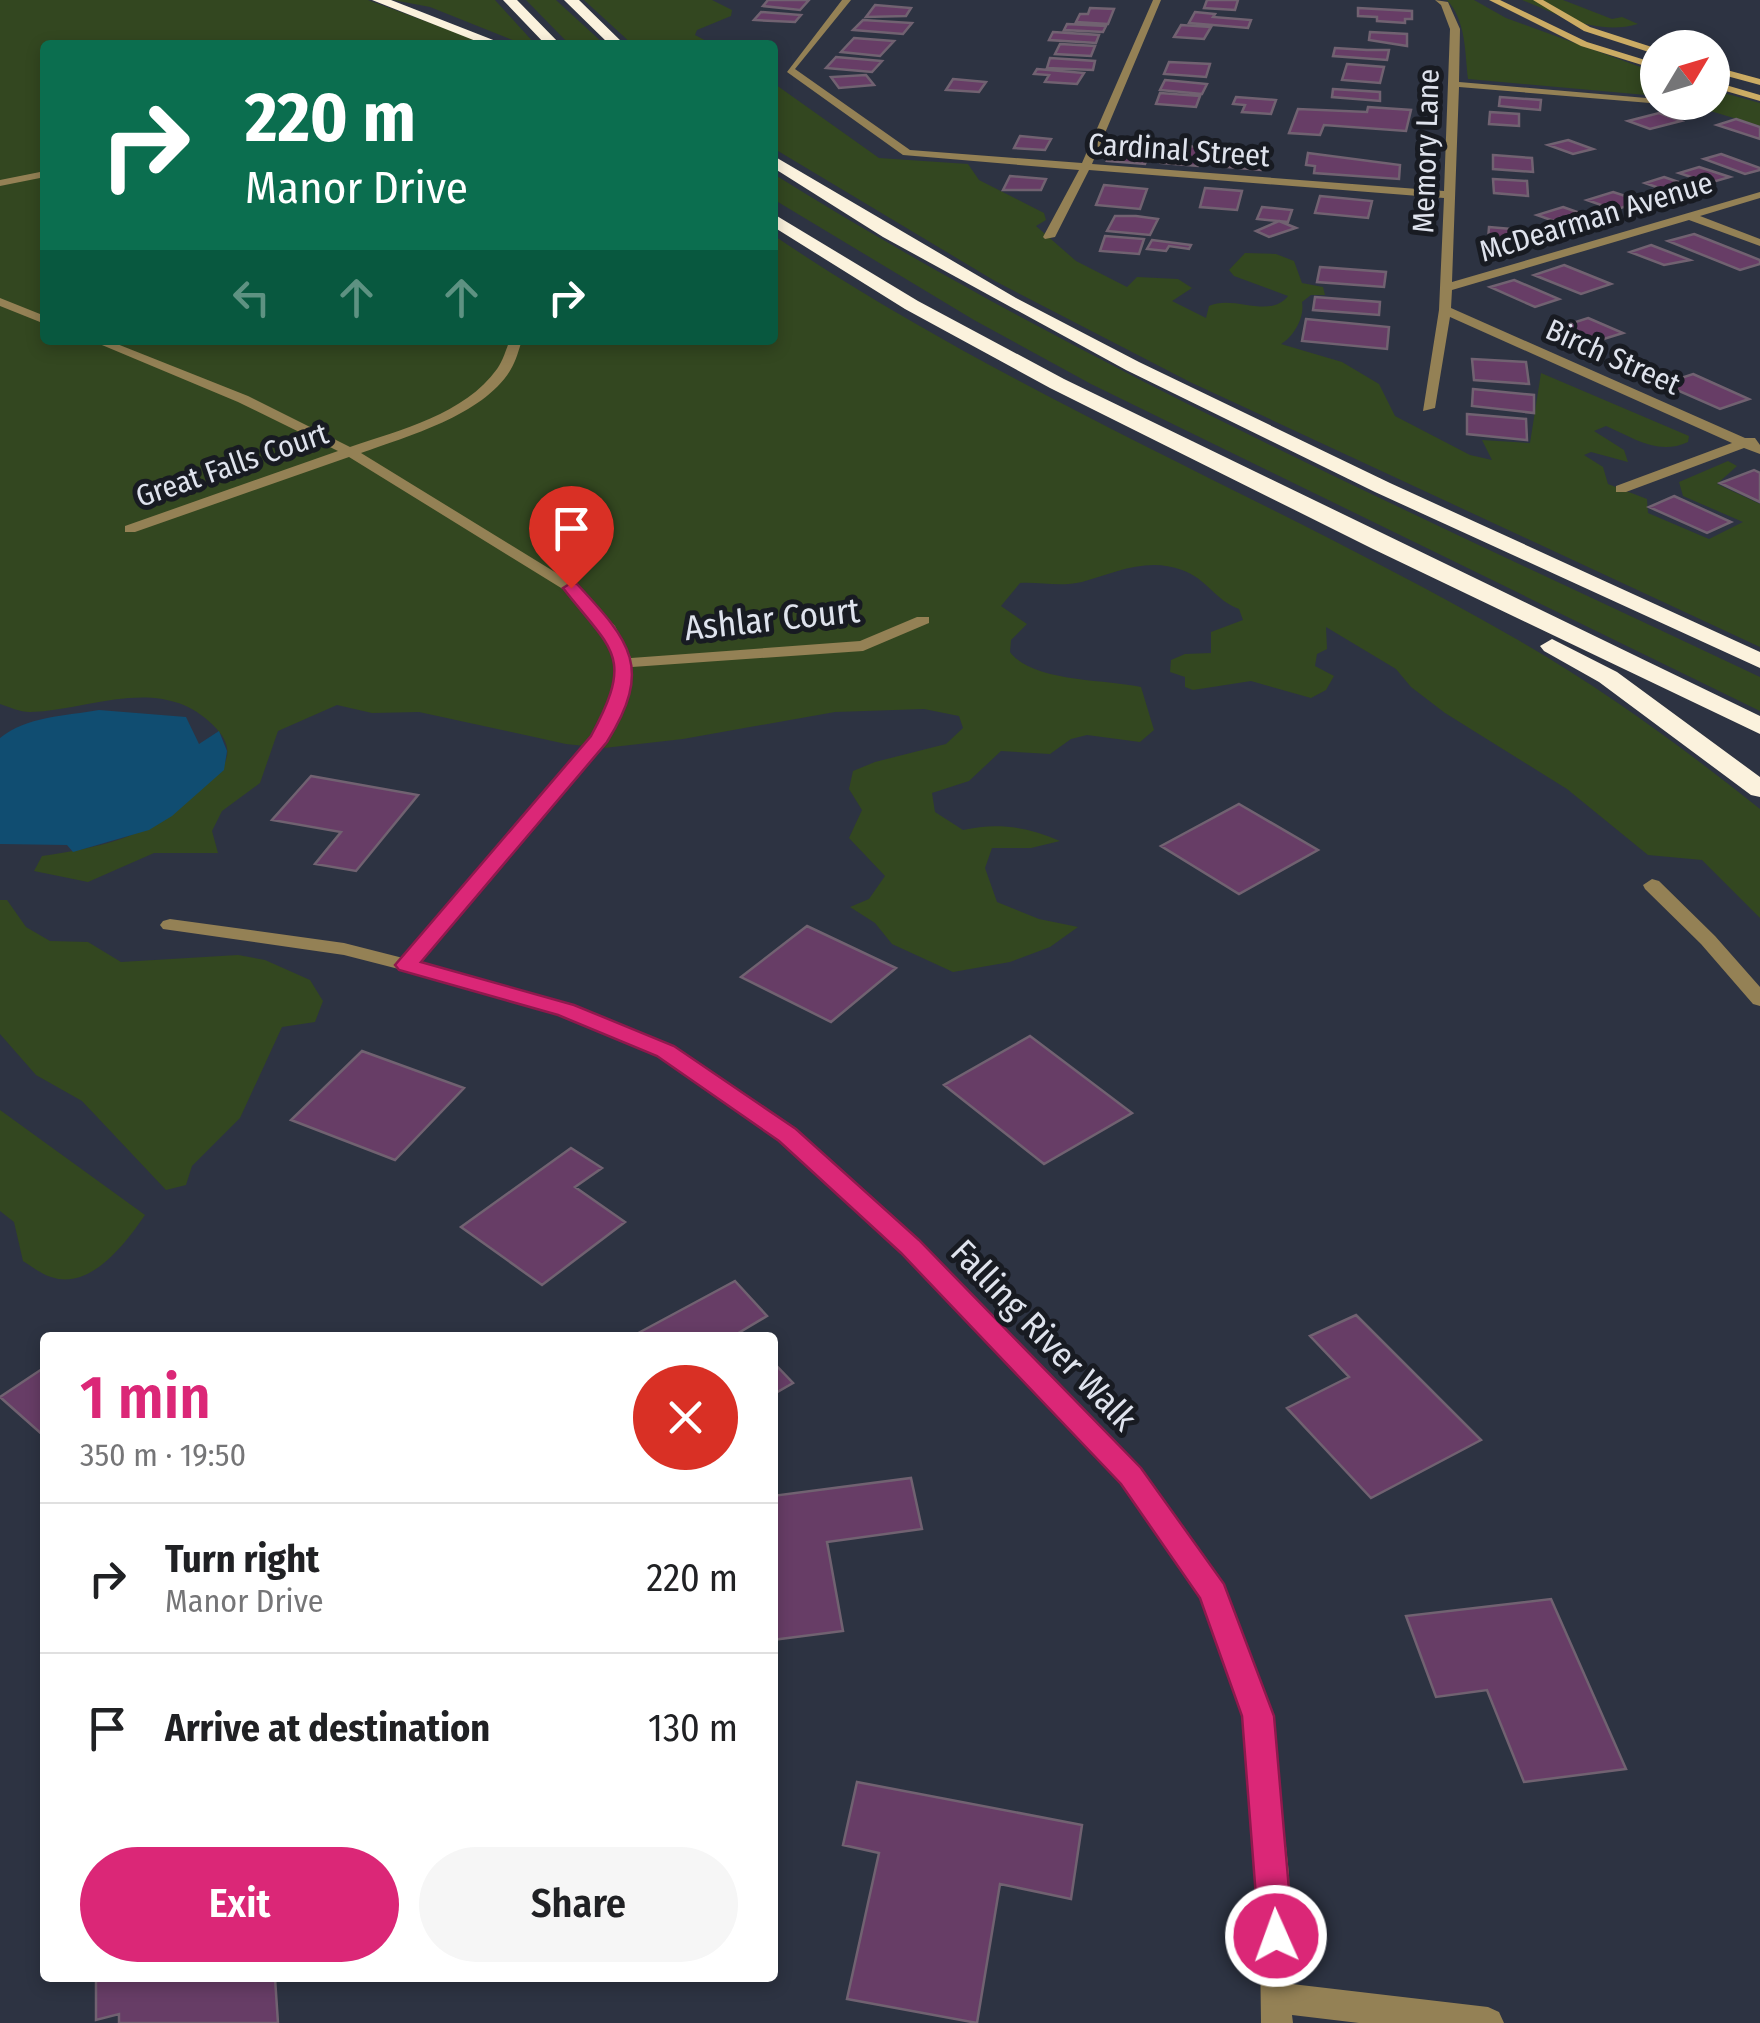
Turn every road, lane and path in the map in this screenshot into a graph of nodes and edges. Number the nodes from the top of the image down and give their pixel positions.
1 (380, 0) edge
2 (510, 0) edge
3 (571, 0) edge
4 (847, 0) edge
5 (1157, 0) edge
6 (1439, 0) edge
7 (1493, 0) edge
8 (1537, 0) edge
9 (486, 40) edge
10 (549, 40) edge
11 (613, 40) edge
12 (1640, 46) edge
13 (1640, 61) edge
14 (1730, 74) edge
15 (1760, 82) edge
16 (1454, 84) junction
17 (1730, 89) edge
18 (1760, 98) edge
19 (1640, 100) edge
20 (778, 164) edge
21 (1085, 168) junction
22 (40, 175) edge
23 (0, 183) edge
24 (1447, 195) junction
25 (1760, 195) edge
26 (1688, 216) junction
27 (778, 222) edge
28 (1049, 237) dead end
29 (1760, 243) edge
30 (1446, 288) junction
31 (0, 302) edge
32 (1445, 310) junction
33 (40, 318) edge
34 (108, 345) edge
35 (514, 345) edge
36 (1428, 408) dead end
37 (1760, 438) edge
38 (1744, 443) junction
39 (1760, 450) edge
40 (352, 453) junction
41 (1620, 489) dead end
42 (1322, 518) junction
43 (130, 529) dead end
44 (923, 620) dead end
45 (1760, 661) edge
46 (624, 663) junction
47 (1760, 726) edge
48 (1760, 790) edge
49 (1652, 885) dead end
50 (170, 924) dead end
51 (406, 965) junction
52 (1760, 1000) edge
53 (1278, 2011) edge
54 (1488, 2023) edge

1 - 9 highway
2 - 10 highway
3 - 11 highway
4 - 21 street, Cardinal Street
5 - 21 street
6 - 16 street, Memory Lane
7 - 13 street
8 - 12 street
14 - 15 street
16 - 19 street
16 - 24 street, Memory Lane
17 - 18 street
20 - 45 highway
21 - 24 street, Cardinal Street
21 - 28 street
22 - 23 street
24 - 30 street, Memory Lane
25 - 26 street, McDearman Avenue
26 - 29 street
26 - 30 street, McDearman Avenue
27 - 42 highway
30 - 32 street, Memory Lane
31 - 33 street
32 - 36 street, Memory Lane
32 - 38 street, Birch Street
34 - 40 street
35 - 40 street, Great Falls Court
37 - 38 street
38 - 39 street, Birch Street
38 - 41 street
40 - 43 street, Great Falls Court
40 - 46 street
42 - 47 highway
42 - 48 highway
44 - 46 street, Ashlar Court
46 - 51 street
49 - 52 street
50 - 51 street, Falling River Walk
51 - 53 street, Falling River Walk
53 - 54 street

